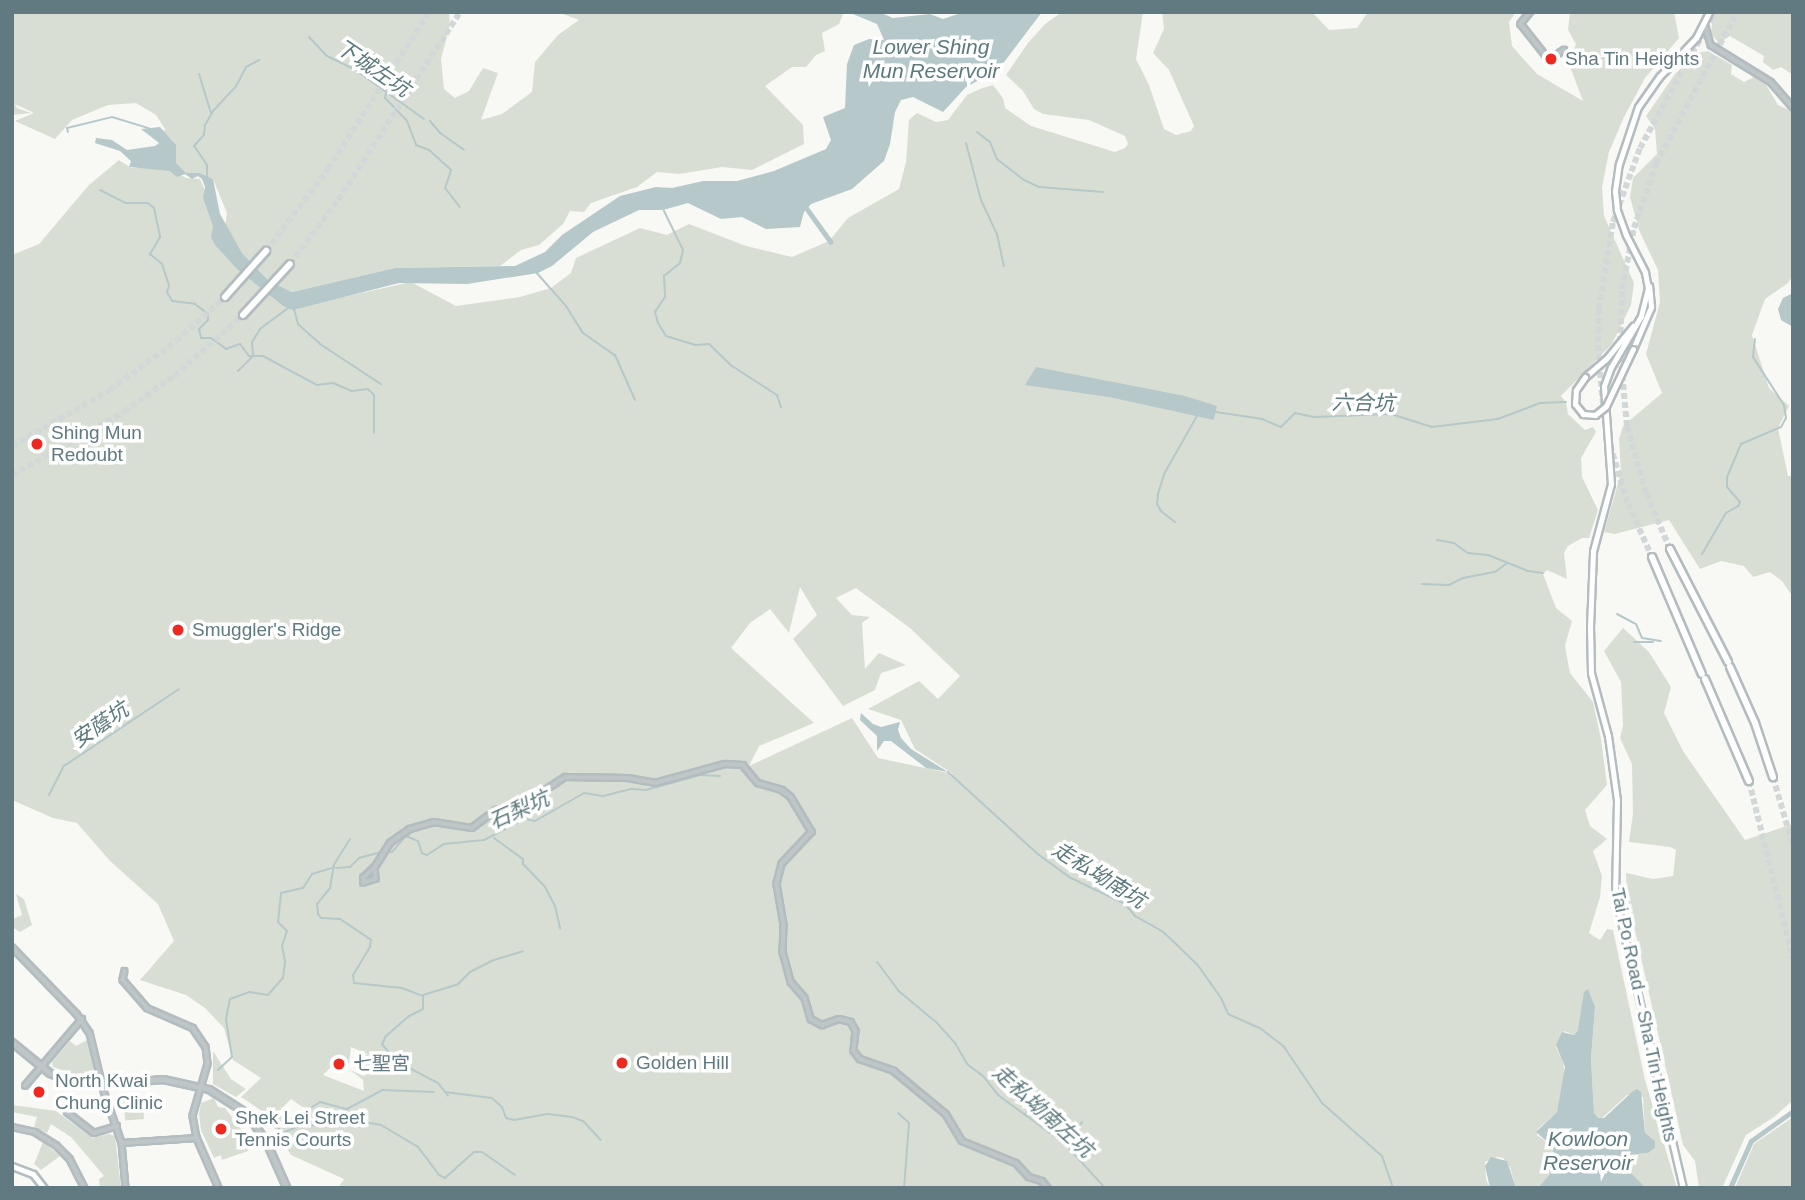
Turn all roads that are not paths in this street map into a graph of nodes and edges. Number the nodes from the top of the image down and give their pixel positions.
1 (1531, 12) edge
2 (1709, 12) edge
3 (1705, 24) junction
4 (1564, 50) dead end
5 (1555, 56) dead end
6 (1547, 57) dead end
7 (1793, 107) edge
8 (266, 251) tunnel mouth
9 (290, 264) tunnel mouth
10 (1647, 281) junction
11 (225, 297) tunnel mouth
12 (243, 315) tunnel mouth
13 (1641, 316) junction
14 (1670, 549) tunnel mouth
15 (1652, 558) tunnel mouth
16 (1773, 777) tunnel mouth
17 (1749, 781) tunnel mouth
18 (375, 867) junction
19 (12, 947) edge
20 (125, 971) dead end
21 (82, 1019) junction
22 (12, 1042) edge
23 (41, 1067) junction
24 (102, 1083) junction
25 (25, 1086) dead end
26 (201, 1086) junction
27 (67, 1112) dead end
28 (117, 1126) junction
29 (12, 1127) edge
30 (197, 1138) junction
31 (122, 1143) junction
32 (12, 1166) edge
33 (44, 1188) edge
34 (85, 1188) edge
35 (126, 1188) edge
36 (219, 1188) edge
37 (287, 1188) edge
38 (1048, 1188) edge
39 (1683, 1188) edge

1 - 6 street
2 - 3 main road
3 - 7 street
3 - 10 main road
4 - 5 street
8 - 11 highway
9 - 12 highway
10 - 13 main road, Tai Po Road – Sha Tin Heights
10 - 13 main road, bridge
13 - 39 main road, Tai Po Road – Sha Tin Heights
14 - 16 highway
15 - 17 highway
18 - 18 street
18 - 38 street
19 - 21 street
20 - 26 street
21 - 23 street
21 - 24 street
22 - 23 street
23 - 24 street
23 - 25 street
24 - 26 street
24 - 28 street
26 - 30 street
26 - 37 street
27 - 28 street
28 - 31 street
29 - 34 street
30 - 31 street
30 - 36 street
31 - 35 street
32 - 33 main road

